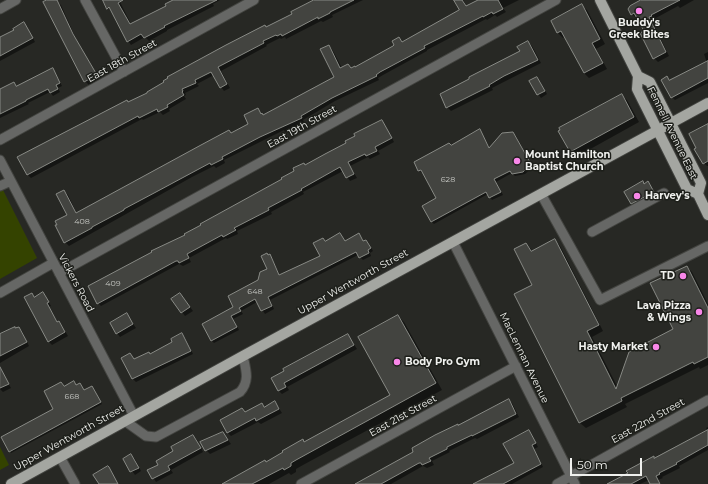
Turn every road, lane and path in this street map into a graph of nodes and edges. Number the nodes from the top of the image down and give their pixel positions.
1 (16, 0) edge
2 (85, 0) edge
3 (254, 0) edge
4 (556, 0) edge
5 (600, 0) edge
6 (0, 9) edge
7 (124, 72) junction
8 (638, 76) junction
9 (708, 103) edge
10 (671, 124) junction
11 (658, 131) junction
12 (0, 140) edge
13 (0, 160) edge
14 (11, 181) junction
15 (0, 186) edge
16 (664, 193) dead end
17 (541, 194) junction
18 (698, 194) junction
19 (708, 214) edge
20 (592, 232) dead end
21 (453, 242) junction
22 (708, 246) edge
23 (53, 263) junction
24 (59, 273) junction
25 (0, 293) edge
26 (243, 356) junction
27 (516, 366) junction
28 (708, 400) edge
29 (129, 419) junction
30 (60, 457) junction
31 (573, 480) edge
32 (11, 484) edge
33 (75, 484) edge
34 (301, 484) edge
35 (557, 484) edge

1 - 6 street
2 - 7 street
3 - 7 street, East 18th Street
4 - 24 street, East 19th Street
5 - 8 main road, Fennell Avenue East
7 - 12 street, East 18th Street
8 - 10 main road, Fennell Avenue East
8 - 11 main road, Fennell Avenue East
9 - 10 main road, Upper Wentworth Street
10 - 11 main road, Upper Wentworth Street
10 - 18 main road, Fennell Avenue East
11 - 17 main road, Upper Wentworth Street
11 - 18 main road, Fennell Avenue East
13 - 14 street, Vickers Road
14 - 15 street
14 - 23 street, Vickers Road
16 - 20 street
17 - 21 main road, Upper Wentworth Street
17 - 22 street
18 - 19 main road, Fennell Avenue East
21 - 26 main road, Upper Wentworth Street
21 - 27 street, MacLennan Avenue
23 - 24 street, Vickers Road
23 - 25 street
24 - 29 street, Vickers Road
26 - 29 main road, Upper Wentworth Street
26 - 29 street
27 - 31 street, MacLennan Avenue
27 - 34 street, East 21st Street
28 - 31 street, East 22nd Street
29 - 30 main road, Upper Wentworth Street
30 - 32 main road, Upper Wentworth Street
30 - 33 street
31 - 35 street, East 22nd Street

